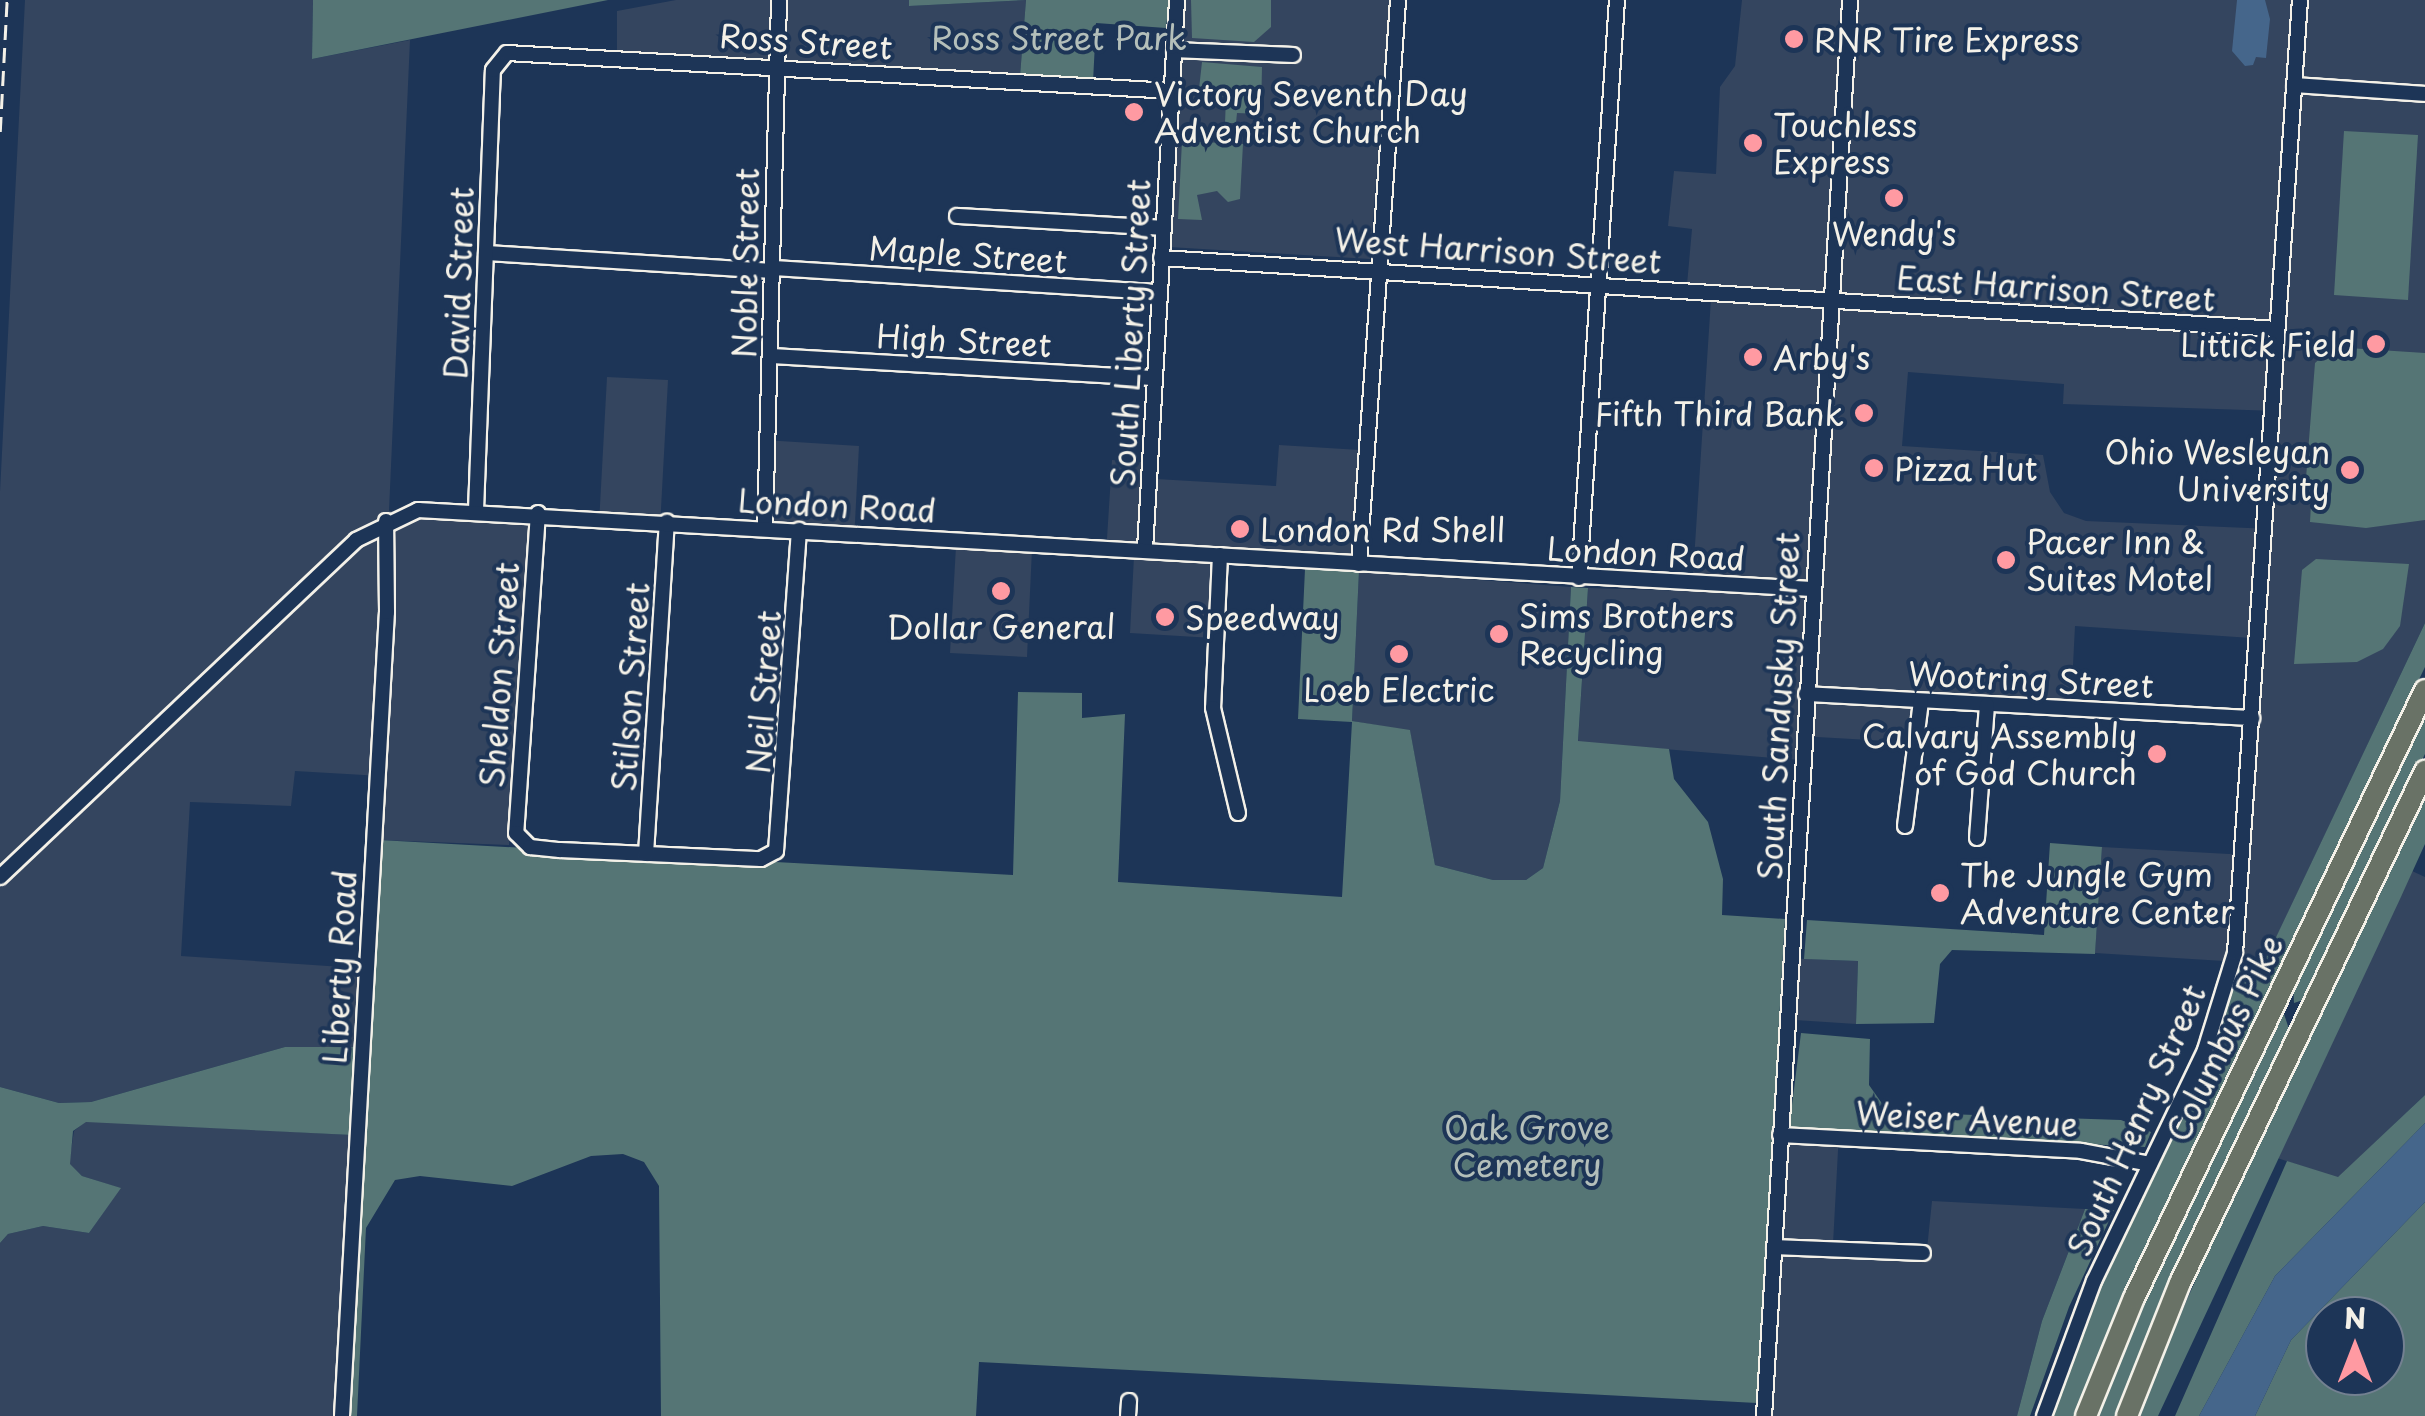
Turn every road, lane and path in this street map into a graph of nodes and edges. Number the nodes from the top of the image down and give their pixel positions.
1 (779, 0) edge
2 (1177, 0) edge
3 (1398, 0) edge
4 (1618, 0) edge
5 (1850, 0) edge
6 (2300, 0) edge
7 (1174, 50) junction
8 (1293, 54) dead end
9 (498, 59) joint
10 (777, 68) junction
11 (2294, 85) junction
12 (1172, 92) junction
13 (2425, 94) edge
14 (958, 216) dead end
15 (1163, 228) junction
16 (486, 253) junction
17 (1161, 258) junction
18 (773, 270) junction
19 (1380, 270) junction
20 (1599, 284) junction
21 (1159, 292) junction
22 (1830, 300) junction
23 (2278, 329) junction
24 (770, 356) junction
25 (1154, 378) junction
26 (476, 510) junction
27 (538, 514) junction
28 (386, 521) junction
29 (667, 522) junction
30 (765, 528) junction
31 (800, 530) junction
32 (1145, 549) junction
33 (1220, 554) junction
34 (1359, 564) junction
35 (1580, 578) junction
36 (1812, 589) junction
37 (2425, 690) edge
38 (1806, 694) junction
39 (1921, 701) junction
40 (1987, 705) junction
41 (2252, 718) junction
42 (2425, 771) edge
43 (1238, 813) dead end
44 (1905, 826) dead end
45 (1978, 838) dead end
46 (646, 854) junction
47 (0, 877) edge
48 (1780, 1135) junction
49 (2150, 1164) junction
50 (1774, 1247) junction
51 (1923, 1252) dead end
52 (342, 1416) edge
53 (1764, 1416) edge
54 (2044, 1416) edge
55 (2086, 1416) edge
56 (2127, 1416) edge

1 - 10 street, Noble Street
2 - 7 street, South Liberty Street
3 - 19 street
4 - 20 street
5 - 22 street, South Sandusky Street
6 - 11 street, South Henry Street
7 - 8 street
7 - 12 street, South Liberty Street
9 - 10 street, Ross Street
9 - 16 street, David Street
10 - 12 street, Ross Street
10 - 18 street, Noble Street
11 - 13 street
11 - 23 street, South Henry Street
12 - 15 street, South Liberty Street
14 - 15 street
15 - 17 street, South Liberty Street
16 - 18 street, Maple Street
16 - 26 street, David Street
17 - 19 street, West Harrison Street
17 - 21 street, South Liberty Street
18 - 21 street, Maple Street
18 - 24 street, Noble Street
19 - 20 street, West Harrison Street
19 - 34 street
20 - 22 street, West Harrison Street
20 - 35 street
21 - 25 street, South Liberty Street
22 - 23 street, East Harrison Street
22 - 36 street, South Sandusky Street
23 - 41 street, South Henry Street
24 - 25 street, High Street
24 - 30 street, Noble Street
25 - 32 street, South Liberty Street
26 - 27 street, London Road
26 - 28 street, London Road
27 - 29 street, London Road
27 - 46 street, Sheldon Street
28 - 47 street, London Road
28 - 52 street, Liberty Road
29 - 30 street, London Road
29 - 46 street, Stilson Street
30 - 31 street, London Road
31 - 32 street, London Road
31 - 46 street, Neil Street
32 - 33 street, London Road
33 - 34 street, London Road
33 - 43 street
34 - 35 street, London Road
35 - 36 street, London Road
36 - 38 street, South Sandusky Street
37 - 55 highway, Columbus Pike
38 - 39 street, Wootring Street
38 - 48 street, South Sandusky Street
39 - 40 street, Wootring Street
39 - 44 street
40 - 41 street, Wootring Street
40 - 45 street
41 - 49 street, South Henry Street
42 - 56 highway, Columbus Pike
48 - 49 street, Weiser Avenue
48 - 50 street, South Sandusky Street
49 - 54 street, South Henry Street
50 - 51 street
50 - 53 street, South Sandusky Street

